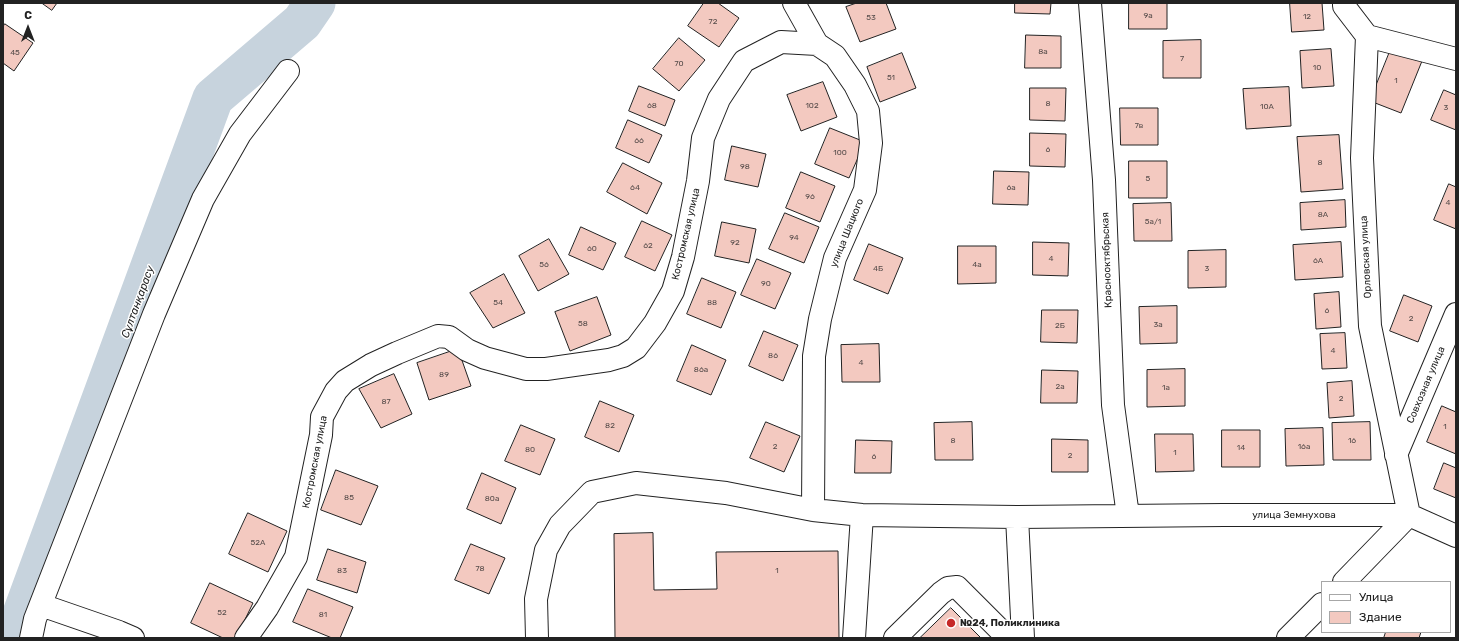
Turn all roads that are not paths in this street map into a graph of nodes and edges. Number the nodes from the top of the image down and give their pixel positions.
1 (794, 3) edge
2 (1090, 3) edge
3 (1344, 3) edge
4 (1367, 36) junction
5 (817, 44) junction
6 (1456, 59) edge
7 (288, 71) dead end
8 (1456, 314) edge
9 (1396, 455) junction
10 (813, 510) junction
11 (862, 515) junction
12 (1410, 515) junction
13 (1128, 516) junction
14 (1017, 517) junction
15 (1456, 536) edge
16 (1345, 581) edge
17 (41, 605) junction
18 (1321, 605) edge
19 (31, 638) edge
20 (132, 638) edge
21 (246, 638) edge
22 (536, 638) edge
23 (854, 638) edge
24 (895, 638) edge
25 (1008, 638) edge
26 (1023, 638) edge
27 (1288, 638) edge

1 - 5 street, улица Шацкого
2 - 13 street, Краснооктябрьская
3 - 4 street
4 - 6 street
4 - 9 street, Орловская улица
5 - 10 street, улица Шацкого
5 - 21 street, Костромская улица
7 - 17 street
8 - 9 street, Совхозная улица
9 - 12 street, Орловская улица
10 - 11 street, улица Земнухова
10 - 22 street, улица Земнухова
11 - 14 street, улица Земнухова
11 - 23 street
12 - 13 street, улица Земнухова
12 - 15 street, улица Земнухова
12 - 16 street
13 - 14 street, улица Земнухова
14 - 26 street
17 - 19 street
17 - 20 street
18 - 27 street
24 - 25 street

